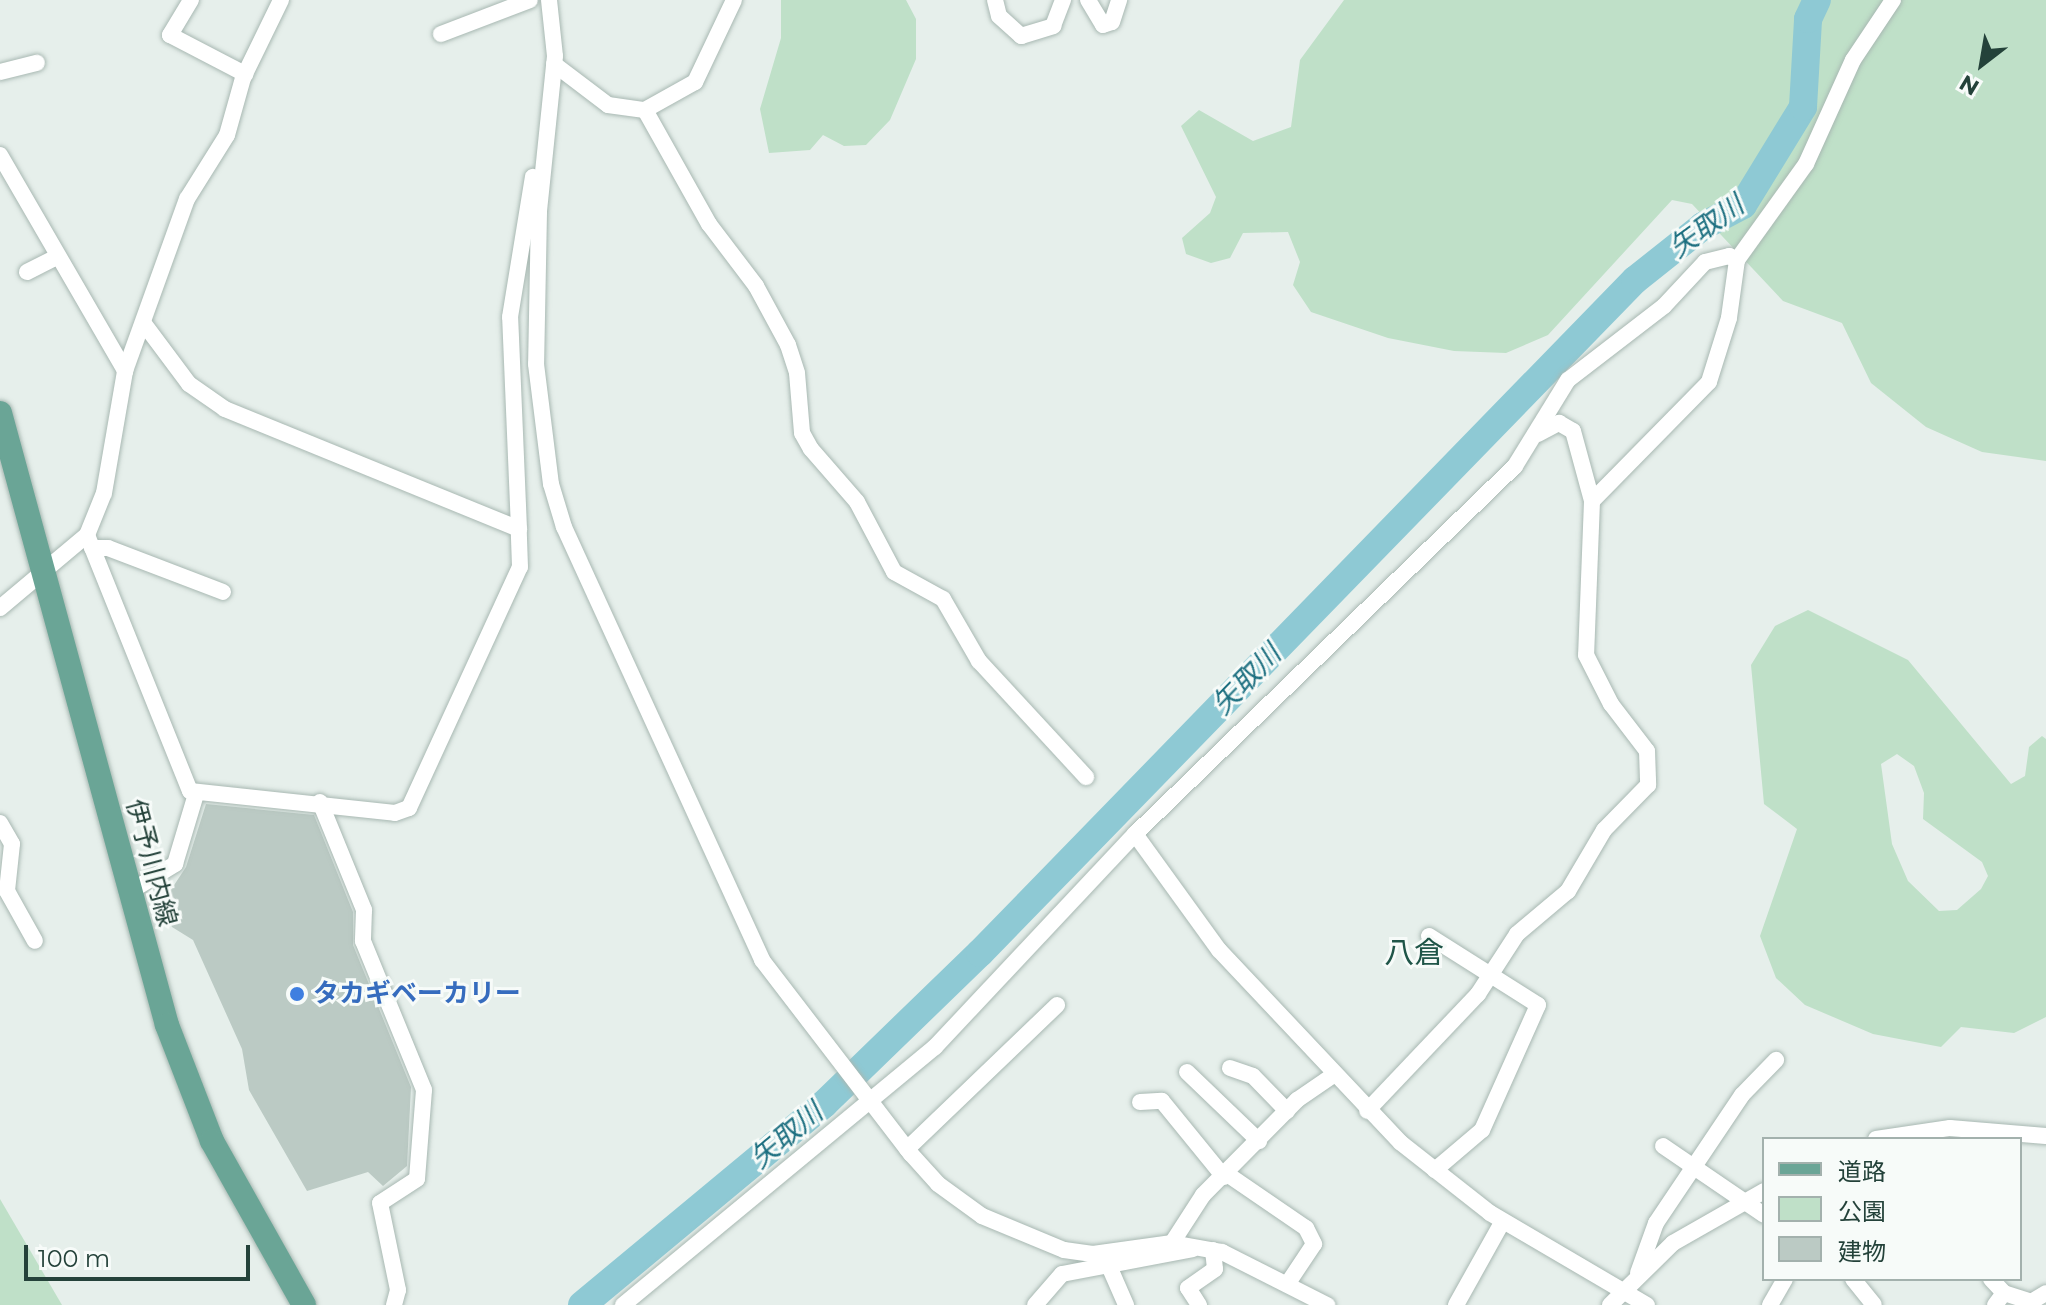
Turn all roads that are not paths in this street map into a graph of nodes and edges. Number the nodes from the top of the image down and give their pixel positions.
1 (191, 0) edge
2 (281, 0) edge
3 (530, 0) edge
4 (549, 0) edge
5 (734, 0) edge
6 (995, 0) edge
7 (1063, 0) edge
8 (1088, 0) edge
9 (1119, 0) edge
10 (1893, 0) edge
11 (441, 34) dead end
12 (37, 63) dead end
13 (554, 64) junction
14 (0, 72) edge
15 (245, 74) junction
16 (645, 110) junction
17 (545, 145) junction
18 (0, 155) edge
19 (56, 257) junction
20 (1737, 260) junction
21 (27, 272) dead end
22 (145, 325) junction
23 (125, 371) junction
24 (0, 413) edge
25 (1538, 434) junction
26 (1592, 501) junction
27 (519, 529) junction
28 (90, 542) junction
29 (43, 574) junction
30 (223, 592) dead end
31 (0, 608) edge
32 (1086, 777) dead end
33 (196, 794) junction
34 (320, 802) junction
35 (0, 823) edge
36 (1135, 834) junction
37 (131, 891) junction
38 (1429, 936) dead end
39 (35, 941) dead end
40 (1488, 977) junction
41 (1057, 1005) dead end
42 (1776, 1060) dead end
43 (1230, 1068) dead end
44 (1187, 1072) dead end
45 (1332, 1076) junction
46 (868, 1101) junction
47 (1140, 1102) dead end
48 (1287, 1111) junction
49 (1367, 1111) junction
50 (1952, 1134) edge
51 (2046, 1136) edge
52 (1906, 1137) edge
53 (2022, 1137) edge
54 (1259, 1141) junction
55 (1663, 1146) dead end
56 (907, 1149) junction
57 (1695, 1165) junction
58 (1435, 1170) junction
59 (1226, 1176) junction
60 (1762, 1192) edge
61 (1743, 1202) junction
62 (1762, 1214) edge
63 (1503, 1221) junction
64 (1172, 1243) junction
65 (1206, 1249) junction
66 (1109, 1266) junction
67 (1638, 1273) junction
68 (1784, 1281) edge
69 (1855, 1281) edge
70 (1288, 1283) junction
71 (1623, 1289) junction
72 (2046, 1293) edge
73 (2000, 1299) edge
74 (304, 1305) edge
75 (394, 1305) edge
76 (623, 1305) edge
77 (1035, 1305) edge
78 (1126, 1305) edge
79 (1199, 1305) edge
80 (1327, 1305) edge
81 (1456, 1305) edge
82 (1610, 1305) edge
83 (1647, 1305) edge
84 (1770, 1305) edge
85 (1874, 1305) edge

1 - 15 street
2 - 15 street
3 - 11 street
4 - 13 street
5 - 16 street
6 - 7 street
8 - 9 street
10 - 20 street
12 - 14 street
13 - 16 street
13 - 17 street
15 - 22 street
16 - 32 street
17 - 27 street
17 - 46 street
18 - 19 street
19 - 21 street
19 - 23 street
20 - 25 street
20 - 26 street
22 - 23 street
22 - 27 street
23 - 28 street
24 - 29 main road, 伊予川内線
25 - 26 street
25 - 36 street
26 - 40 street
27 - 34 street
28 - 29 street
28 - 30 street
28 - 33 street
29 - 31 street
29 - 37 main road, 伊予川内線
33 - 34 street
33 - 37 street
34 - 75 street
35 - 39 street
36 - 45 street
36 - 46 street
37 - 74 main road, 伊予川内線
38 - 40 street
40 - 49 street
40 - 58 street
41 - 56 street
42 - 57 street
43 - 48 street
44 - 54 street
45 - 48 street
45 - 49 street
46 - 56 street
46 - 76 street
47 - 59 street
48 - 54 street
49 - 58 street
50 - 52 street
50 - 53 street
51 - 53 street
54 - 59 street
55 - 57 street
56 - 64 street
57 - 61 street
57 - 67 street
58 - 63 street
59 - 64 street
59 - 70 street
60 - 61 street
61 - 62 street
61 - 67 street
63 - 71 street
63 - 81 street
64 - 65 street
65 - 66 street
65 - 70 street
65 - 79 street
66 - 77 street
66 - 78 street
67 - 71 street
68 - 84 street
69 - 85 street
70 - 80 street
71 - 82 street
71 - 83 street
72 - 73 street

